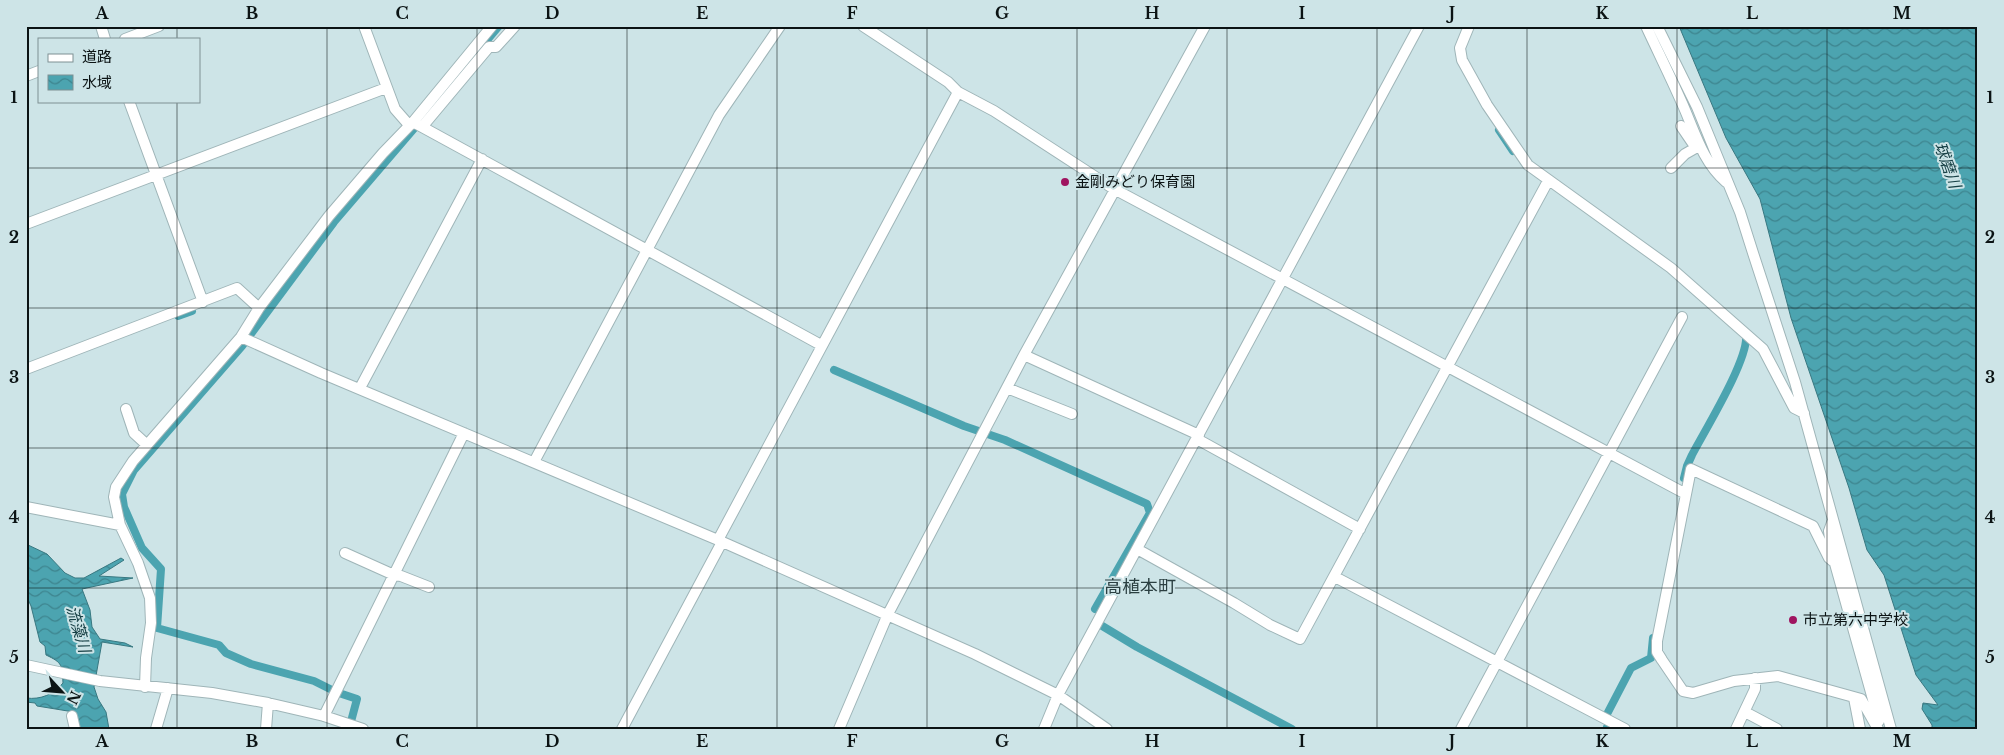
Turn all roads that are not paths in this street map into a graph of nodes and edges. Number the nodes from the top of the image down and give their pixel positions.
1 (101, 26) edge
2 (159, 26) edge
3 (364, 26) edge
4 (492, 26) edge
5 (515, 26) edge
6 (780, 26) edge
7 (863, 26) edge
8 (1204, 26) edge
9 (1419, 26) edge
10 (1469, 26) edge
11 (1646, 26) edge
12 (1657, 26) edge
13 (105, 38) edge
14 (128, 38) edge
15 (38, 71) edge
16 (26, 76) edge
17 (386, 88) junction
18 (958, 92) junction
19 (129, 102) edge
20 (411, 123) junction
21 (1681, 126) dead end
22 (422, 127) junction
23 (1698, 147) junction
24 (482, 159) junction
25 (1670, 168) dead end
26 (156, 174) junction
27 (1548, 181) junction
28 (1728, 184) junction
29 (1114, 189) junction
30 (26, 224) edge
31 (648, 247) junction
32 (1284, 280) junction
33 (203, 302) junction
34 (259, 308) junction
35 (1682, 317) dead end
36 (245, 339) junction
37 (821, 345) junction
38 (1024, 355) junction
39 (1447, 367) junction
40 (26, 369) edge
41 (360, 388) junction
42 (1007, 388) junction
43 (126, 409) dead end
44 (1804, 413) junction
45 (1072, 414) dead end
46 (464, 433) junction
47 (1198, 437) junction
48 (147, 445) junction
49 (1609, 453) junction
50 (534, 462) junction
51 (1686, 494) junction
52 (26, 507) edge
53 (1833, 519) junction
54 (120, 525) junction
55 (1360, 529) junction
56 (720, 541) junction
57 (1137, 549) junction
58 (345, 553) dead end
59 (1836, 563) junction
60 (394, 575) junction
61 (1335, 577) junction
62 (429, 587) dead end
63 (888, 614) junction
64 (1496, 663) junction
65 (26, 665) edge
66 (1755, 678) junction
67 (145, 687) junction
68 (168, 688) junction
69 (1058, 695) junction
70 (1854, 698) junction
71 (268, 703) junction
72 (1745, 712) junction
73 (72, 716) dead end
74 (324, 716) junction
75 (1605, 718) junction
76 (360, 728) edge
77 (75, 729) edge
78 (156, 729) edge
79 (266, 729) edge
80 (622, 729) edge
81 (839, 729) edge
82 (1044, 729) edge
83 (1107, 729) edge
84 (1461, 729) edge
85 (1600, 729) edge
86 (1625, 729) edge
87 (1736, 729) edge
88 (1778, 729) edge
89 (1860, 729) edge
90 (1879, 729) edge
91 (1892, 729) edge

1 - 13 street
2 - 14 street
3 - 17 street
4 - 20 street
5 - 22 street
6 - 31 street
7 - 18 street
8 - 29 street
9 - 32 street
10 - 27 street
11 - 23 street
12 - 28 street
15 - 16 street
17 - 20 street
17 - 26 street
18 - 29 street
18 - 37 street
19 - 26 street
20 - 22 street
20 - 34 street
21 - 23 street
22 - 24 street
23 - 25 street
23 - 28 street
24 - 31 street
24 - 41 street
26 - 30 street
26 - 33 street
27 - 39 street
27 - 44 street
28 - 44 street
29 - 32 street
29 - 38 street
31 - 37 street
31 - 50 street
32 - 39 street
32 - 47 street
33 - 34 street
33 - 40 street
34 - 36 street
35 - 49 street
36 - 41 street
36 - 48 street
37 - 56 street
38 - 42 street
38 - 47 street
39 - 49 street
39 - 55 street
41 - 46 street
42 - 45 street
42 - 63 street
43 - 48 street
44 - 53 street
46 - 50 street
46 - 60 street
47 - 55 street
47 - 57 street
48 - 54 street
49 - 51 street
49 - 64 street
50 - 56 street
51 - 59 street
51 - 66 street
52 - 54 street
53 - 59 street
53 - 91 street
54 - 67 street
55 - 61 street
56 - 63 street
56 - 80 street
57 - 61 street
57 - 69 street
58 - 60 street
59 - 90 street
60 - 62 street
60 - 74 street
61 - 64 street
63 - 69 street
63 - 81 street
64 - 75 street
64 - 84 street
65 - 67 street
66 - 70 street
66 - 72 street
67 - 68 street
68 - 71 street
68 - 78 street
69 - 82 street
69 - 83 street
70 - 89 street
70 - 90 street
71 - 74 street
71 - 79 street
72 - 87 street
72 - 88 street
73 - 77 street
74 - 76 street
75 - 85 street
75 - 86 street

